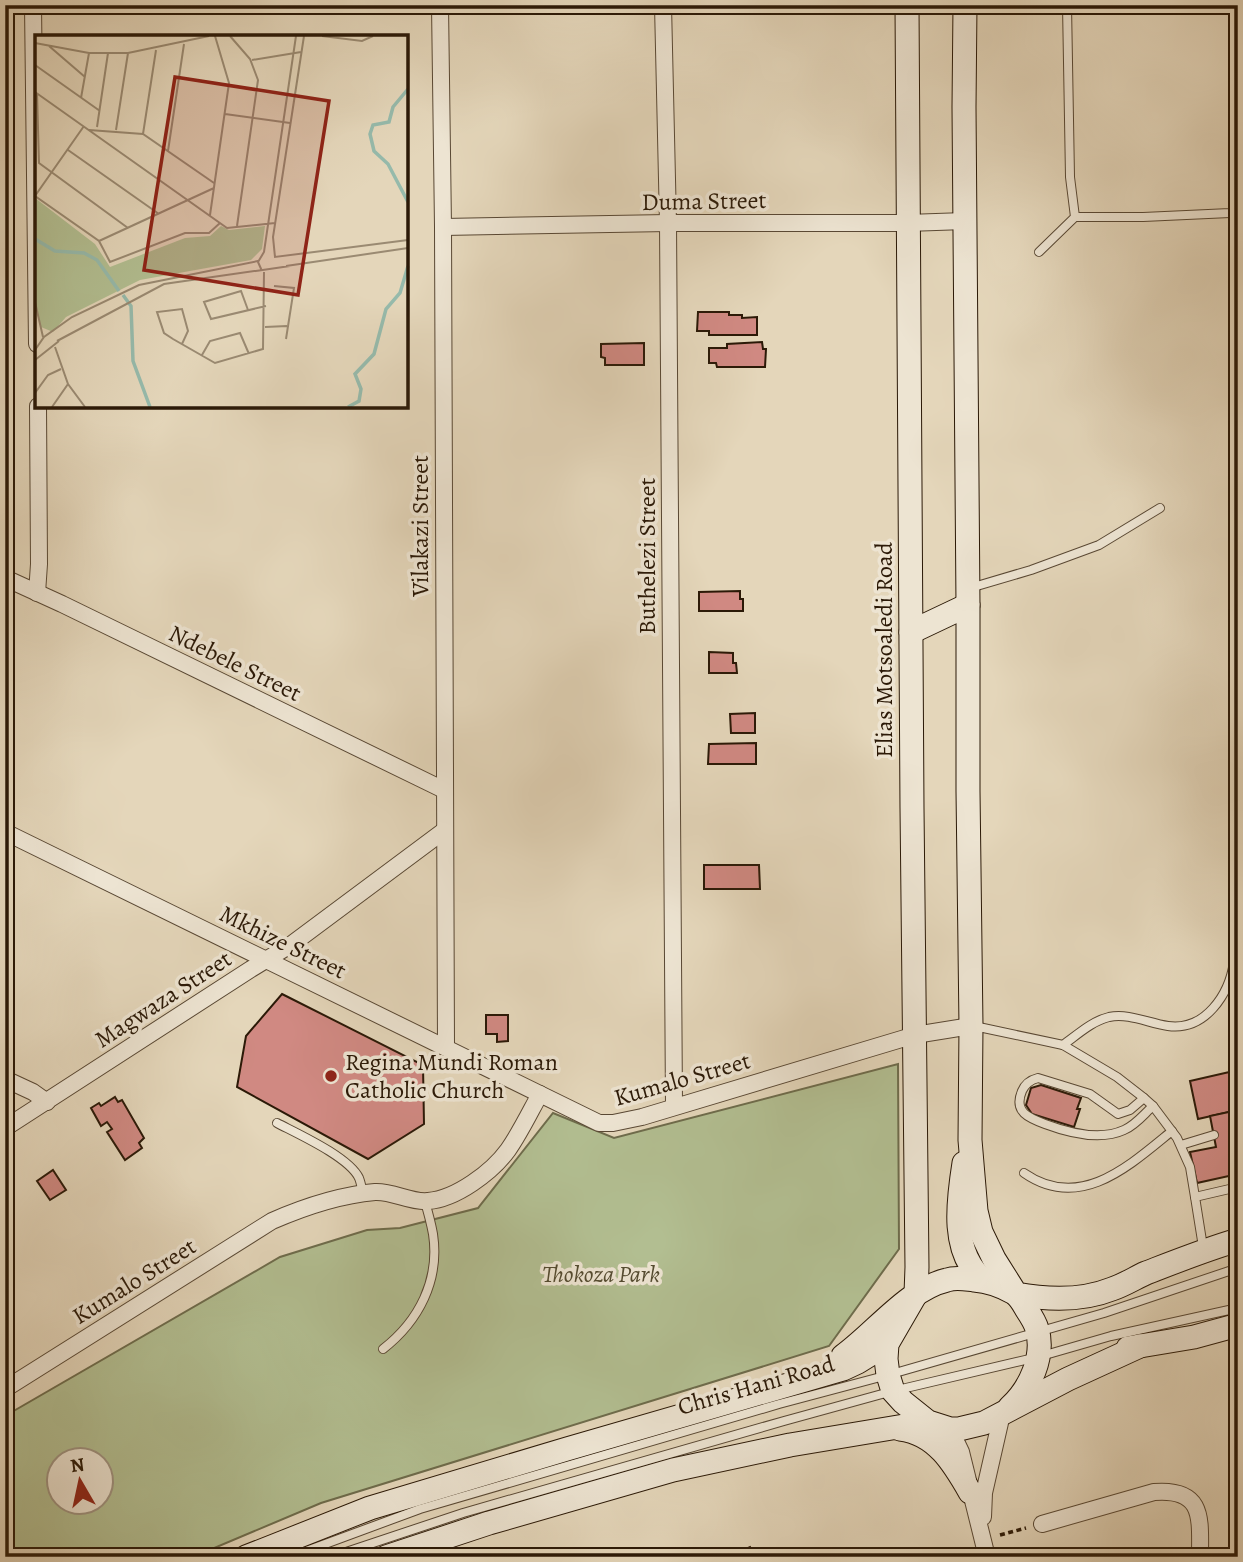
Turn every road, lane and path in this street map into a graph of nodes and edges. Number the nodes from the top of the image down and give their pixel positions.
1 (33, 5) edge
2 (440, 5) edge
3 (663, 5) edge
4 (907, 5) edge
5 (965, 5) edge
6 (1067, 5) edge
7 (35, 174) edge
8 (1238, 208) edge
9 (1075, 217) junction
10 (965, 221) junction
11 (668, 223) junction
12 (908, 223) junction
13 (443, 228) junction
14 (1039, 252) dead end
15 (37, 408) edge
16 (1160, 508) dead end
17 (5, 578) edge
18 (37, 593) junction
19 (968, 597) junction
20 (911, 632) junction
21 (444, 790) junction
22 (444, 830) junction
23 (5, 832) edge
24 (1234, 930) dead end
25 (267, 959) junction
26 (971, 1026) junction
27 (915, 1035) junction
28 (1063, 1045) junction
29 (446, 1047) junction
30 (5, 1079) edge
31 (540, 1094) junction
32 (1144, 1098) junction
33 (47, 1102) junction
34 (674, 1106) junction
35 (1153, 1106) junction
36 (277, 1123) dead end
37 (5, 1128) edge
38 (1172, 1131) junction
39 (1214, 1135) dead end
40 (970, 1140) junction
41 (1181, 1145) junction
42 (1024, 1173) dead end
43 (1238, 1187) edge
44 (363, 1194) junction
45 (1195, 1197) junction
46 (425, 1202) junction
47 (1238, 1240) edge
48 (1204, 1250) junction
49 (1238, 1268) edge
50 (985, 1281) junction
51 (916, 1294) junction
52 (1016, 1294) junction
53 (1238, 1308) edge
54 (1238, 1325) edge
55 (1038, 1332) junction
56 (887, 1343) junction
57 (1140, 1346) junction
58 (383, 1349) dead end
59 (1038, 1357) junction
60 (800, 1382) junction
61 (890, 1383) junction
62 (1028, 1384) junction
63 (5, 1389) edge
64 (1002, 1414) junction
65 (928, 1422) junction
66 (896, 1428) junction
67 (950, 1429) junction
68 (970, 1492) junction
69 (1042, 1524) joint
70 (983, 1537) junction
71 (246, 1557) edge
72 (290, 1557) edge
73 (331, 1557) edge
74 (386, 1557) edge
75 (987, 1557) edge
76 (1200, 1557) edge

1 - 7 street
2 - 13 street, Vilakazi Street
3 - 11 street, Buthelezi Street
4 - 12 main road, Elias Motsoaledi Road
5 - 10 main road
6 - 9 lane
8 - 9 lane
9 - 14 lane
10 - 12 street, Duma Street
10 - 19 main road
11 - 12 street, Duma Street
11 - 13 street, Duma Street
11 - 34 street, Buthelezi Street
12 - 20 main road, Elias Motsoaledi Road
13 - 21 street, Vilakazi Street
15 - 18 street
16 - 19 lane
17 - 18 street, Ndebele Street
18 - 21 street, Ndebele Street
19 - 20 main road
19 - 26 main road
20 - 27 main road, Elias Motsoaledi Road
21 - 22 street, Vilakazi Street
22 - 25 street, Magwaza Street
22 - 29 street, Vilakazi Street
23 - 25 street, Mkhize Street
24 - 28 lane
25 - 29 street, Mkhize Street
25 - 33 street, Magwaza Street
26 - 27 street, Kumalo Street
26 - 28 lane
26 - 40 main road
27 - 34 street, Kumalo Street
27 - 51 main road, Elias Motsoaledi Road
28 - 32 lane
29 - 31 street, Mkhize Street
30 - 33 street
31 - 34 street, Kumalo Street
31 - 46 street
32 - 35 lane
32 - 35 lane
33 - 37 street, Magwaza Street
35 - 38 lane
36 - 44 lane
38 - 41 lane
38 - 42 lane
39 - 41 lane
40 - 50 main road
40 - 52 main road
41 - 45 lane
43 - 45 lane
44 - 46 street, Kumalo Street
44 - 63 street, Kumalo Street
45 - 48 lane
46 - 58 lane
47 - 48 main road
48 - 52 main road
49 - 55 lane, Chris Hani Road
50 - 51 main road
50 - 52 main road
51 - 56 main road
51 - 60 main road
52 - 55 main road
53 - 59 lane, Chris Hani Road
54 - 57 main road
55 - 59 main road
55 - 61 lane, Chris Hani Road
56 - 60 main road, Chris Hani Road
56 - 61 main road
57 - 62 main road
57 - 64 main road
59 - 61 lane, Chris Hani Road
59 - 62 main road
60 - 71 main road, Chris Hani Road
61 - 65 main road
61 - 72 lane, Chris Hani Road
61 - 73 lane, Chris Hani Road
62 - 64 main road
64 - 67 main road
64 - 70 street
65 - 66 main road
65 - 67 main road
66 - 68 main road
66 - 74 main road
67 - 68 street
68 - 70 street
69 - 70 path
69 - 76 street
70 - 75 street

